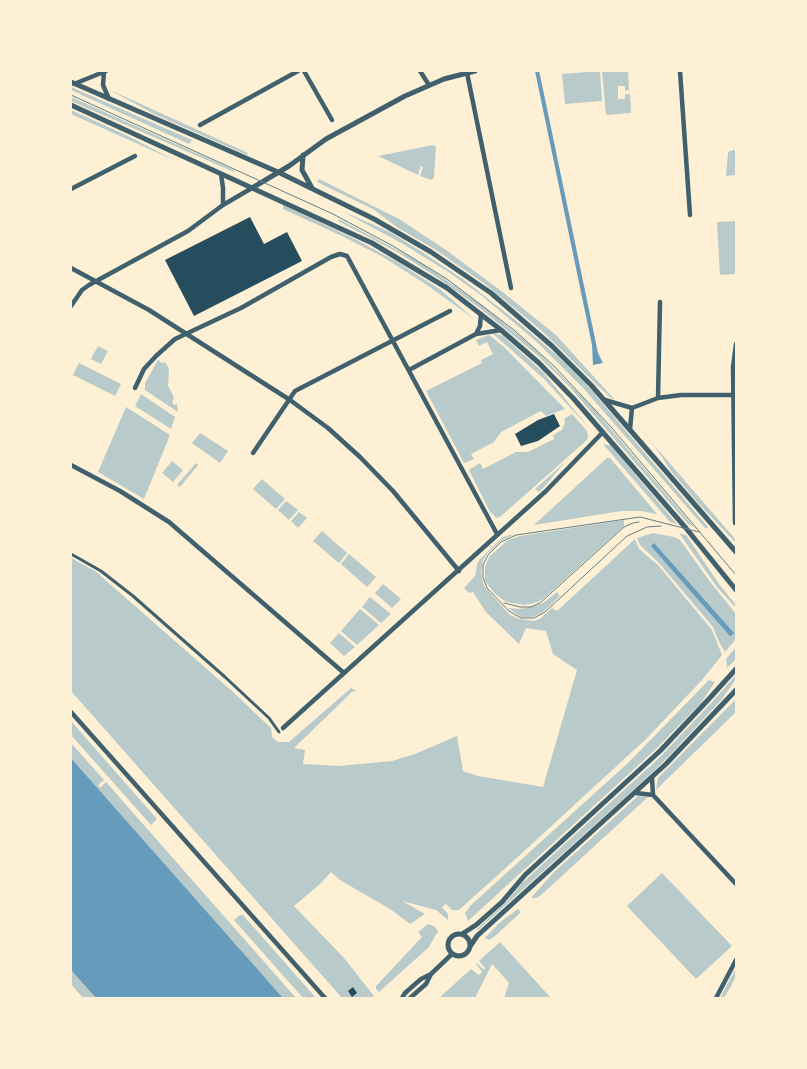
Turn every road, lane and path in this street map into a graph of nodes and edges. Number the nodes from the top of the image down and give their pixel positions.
1 (298, 71) edge
2 (304, 71) edge
3 (420, 71) edge
4 (475, 71) edge
5 (680, 71) edge
6 (105, 72) edge
7 (467, 73) junction
8 (73, 83) edge
9 (429, 86) junction
10 (109, 99) junction
11 (71, 106) edge
12 (332, 120) dead end
13 (200, 125) dead end
14 (303, 155) junction
15 (135, 156) dead end
16 (278, 172) junction
17 (221, 174) junction
18 (252, 188) junction
19 (312, 188) junction
20 (71, 189) edge
21 (223, 205) junction
22 (690, 215) dead end
23 (71, 268) edge
24 (96, 281) junction
25 (511, 288) dead end
26 (660, 302) dead end
27 (71, 306) edge
28 (450, 311) dead end
29 (481, 314) junction
30 (501, 330) junction
31 (186, 333) junction
32 (476, 334) junction
33 (392, 340) junction
34 (736, 344) edge
35 (409, 370) junction
36 (135, 388) dead end
37 (732, 396) junction
38 (658, 398) junction
39 (290, 400) junction
40 (605, 400) junction
41 (632, 408) junction
42 (630, 429) junction
43 (603, 432) junction
44 (735, 448) edge
45 (254, 454) dead end
46 (71, 465) edge
47 (735, 523) edge
48 (497, 534) junction
49 (736, 552) edge
50 (71, 554) edge
51 (459, 571) junction
52 (736, 590) edge
53 (736, 669) edge
54 (344, 673) junction
55 (736, 690) edge
56 (71, 712) edge
57 (281, 730) joint
58 (652, 778) junction
59 (636, 793) junction
60 (653, 795) junction
61 (736, 884) edge
62 (462, 934) junction
63 (471, 945) junction
64 (452, 954) junction
65 (736, 960) edge
66 (431, 974) junction
67 (325, 998) edge
68 (402, 998) edge
69 (410, 998) edge
70 (716, 998) edge

1 - 13 street
2 - 12 street
3 - 9 street
4 - 7 street
5 - 22 street
6 - 8 street
6 - 10 street
7 - 9 street
7 - 25 street
8 - 10 street
9 - 14 street
10 - 16 street
11 - 17 street
14 - 16 street
14 - 19 street
15 - 20 street
16 - 18 street
16 - 19 street
17 - 18 street
17 - 21 street
18 - 21 street
18 - 29 street
19 - 40 street
21 - 24 street
23 - 24 street
24 - 27 street
24 - 31 street
26 - 38 street
28 - 33 street
29 - 30 street
29 - 32 street
30 - 32 street
30 - 43 street
31 - 33 street
31 - 36 street
31 - 39 street
32 - 35 street
33 - 35 street
33 - 39 street
34 - 37 street
35 - 48 street
37 - 38 street
37 - 44 street
38 - 41 street
39 - 45 street
39 - 51 street
40 - 41 street
40 - 42 street
41 - 42 street
42 - 49 street
43 - 48 street
43 - 52 street
44 - 47 street
46 - 54 street
48 - 51 street
50 - 57 street
51 - 54 street
53 - 62 street
54 - 57 street
55 - 58 street
56 - 67 street
58 - 59 street
58 - 60 street
59 - 60 street
59 - 63 street
60 - 61 street
62 - 63 street
62 - 64 street
63 - 64 street
64 - 66 street
65 - 70 street
66 - 68 street
66 - 69 street

